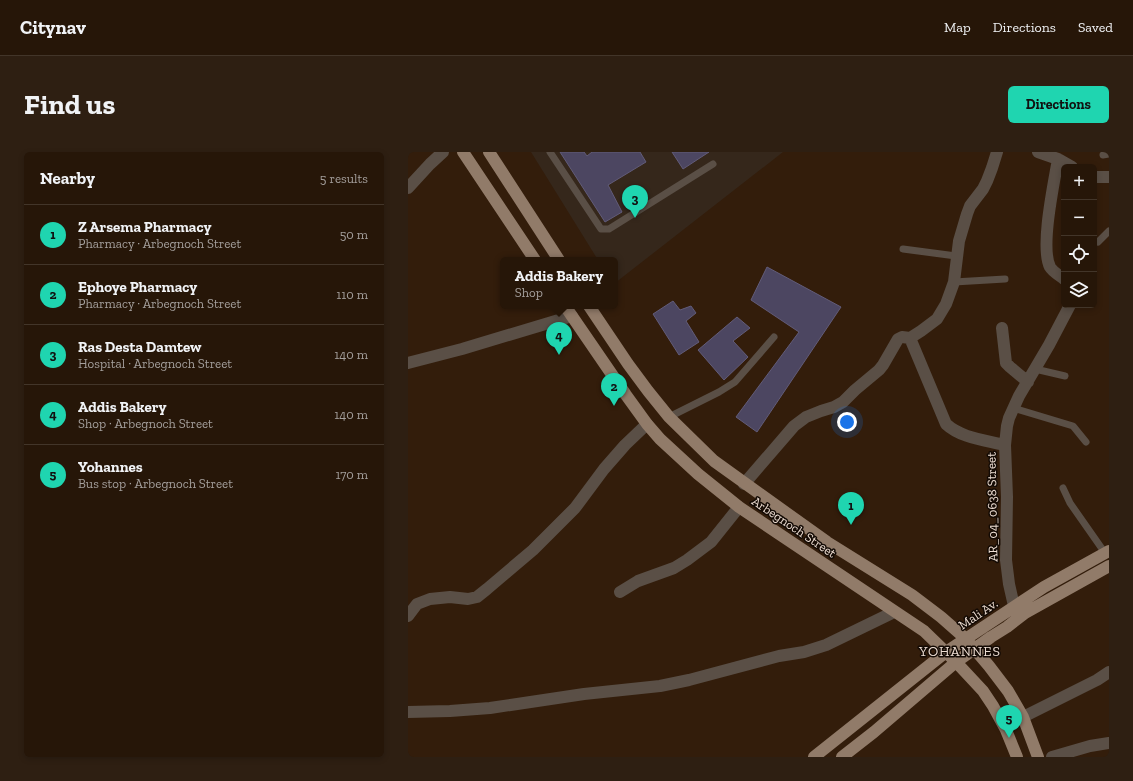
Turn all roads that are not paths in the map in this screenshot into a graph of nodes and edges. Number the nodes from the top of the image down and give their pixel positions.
1 (443, 152) edge
2 (463, 152) edge
3 (489, 152) edge
4 (550, 152) edge
5 (996, 152) edge
6 (1038, 152) edge
7 (1058, 159) junction
8 (713, 164) dead end
9 (1067, 164) edge
10 (1097, 177) edge
11 (1109, 177) edge
12 (408, 188) edge
13 (1109, 230) edge
14 (1098, 242) dead end
15 (903, 249) dead end
16 (956, 256) junction
17 (533, 257) edge
18 (557, 257) edge
19 (1061, 276) edge
20 (1005, 279) dead end
21 (954, 282) junction
22 (1068, 308) edge
23 (590, 309) edge
24 (569, 311) edge
25 (1002, 328) dead end
26 (774, 337) dead end
27 (910, 338) junction
28 (408, 363) edge
29 (1035, 369) junction
30 (1065, 376) dead end
31 (1028, 382) junction
32 (1013, 408) junction
33 (669, 417) junction
34 (647, 424) junction
35 (1086, 442) dead end
36 (1005, 445) junction
37 (744, 484) junction
38 (1063, 488) dead end
39 (739, 507) junction
40 (1107, 552) edge
41 (1109, 566) edge
42 (620, 592) dead end
43 (1014, 606) junction
44 (894, 612) junction
45 (408, 616) edge
46 (966, 639) junction
47 (975, 648) junction
48 (946, 652) junction
49 (956, 662) junction
50 (1109, 672) edge
51 (408, 712) edge
52 (1023, 717) junction
53 (864, 718) junction
54 (874, 732) junction
55 (1109, 743) edge
56 (814, 757) edge
57 (842, 757) edge
58 (1017, 757) edge
59 (1038, 757) edge
60 (1052, 757) edge

1 - 12 street
2 - 17 main road
3 - 18 main road
4 - 8 lane
5 - 16 street
6 - 7 street
7 - 9 street
7 - 19 street
10 - 11 street
13 - 14 lane
15 - 16 lane
16 - 21 street
20 - 21 lane
21 - 27 street
22 - 29 street, AR_04_0638 Street
23 - 33 main road, Arbegnoch Street
24 - 28 street
24 - 34 main road, Arbegnoch Street
25 - 31 street
26 - 33 lane
27 - 36 street
27 - 37 street
29 - 30 lane
29 - 31 street, AR_04_0638 Street
31 - 32 street, AR_04_0638 Street
32 - 35 lane
32 - 36 street, AR_04_0638 Street
33 - 37 main road, Arbegnoch Street
34 - 39 main road, Arbegnoch Street
34 - 45 street
36 - 43 street, AR_04_0638 Street
37 - 46 main road, Arbegnoch Street
38 - 40 lane
39 - 42 street
39 - 44 main road, Arbegnoch Street
40 - 43 main road, Mali Av.
41 - 47 main road, Mali Av.
43 - 46 main road, Mali Av.
44 - 48 main road, Arbegnoch Street
44 - 51 street
46 - 47 main road, Arbegnoch Street
46 - 48 main road, Mali Av.
47 - 49 main road, Mali Av.
47 - 52 main road, Arbegnoch Street
48 - 49 main road, Arbegnoch Street
48 - 53 main road, Mali Av.
49 - 54 main road, Mali Av.
49 - 58 main road, Arbegnoch Street
50 - 52 street
52 - 59 main road, Arbegnoch Street
53 - 54 main road
53 - 56 main road, Mali Av.
54 - 57 main road, Mali Av.
55 - 60 street

